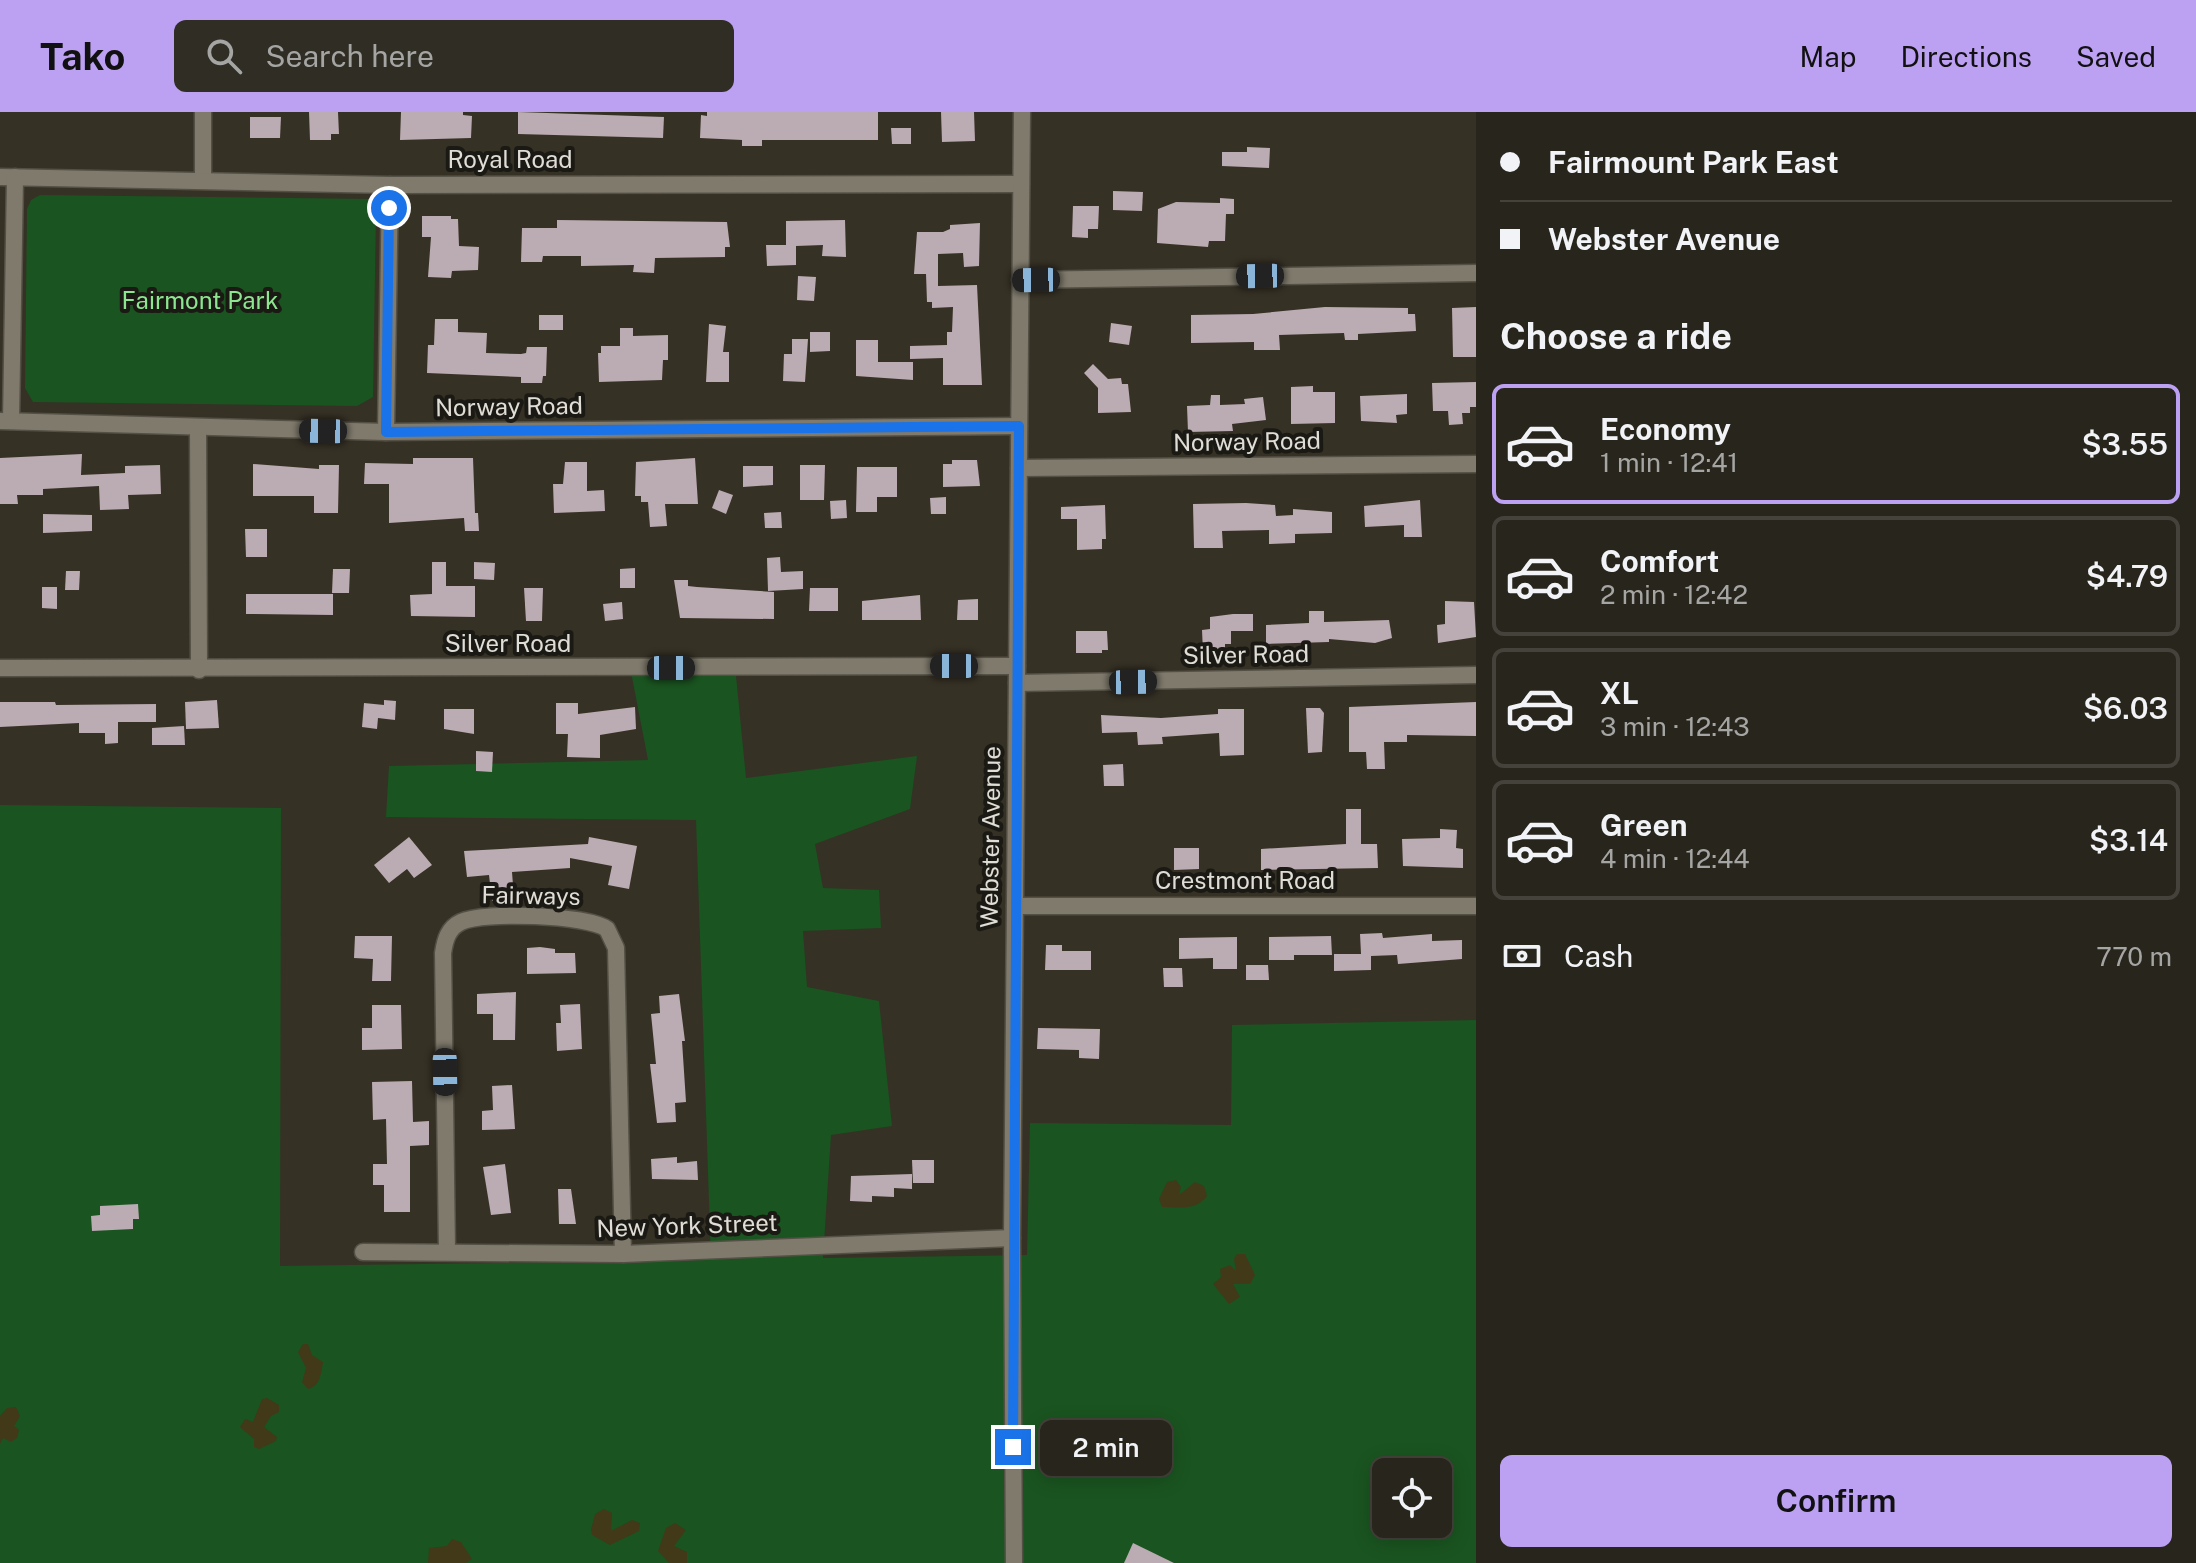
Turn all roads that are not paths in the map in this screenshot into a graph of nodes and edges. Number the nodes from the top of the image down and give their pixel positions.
1 (203, 112) edge
2 (1022, 112) edge
3 (7, 177) edge
4 (203, 179) junction
5 (1021, 184) junction
6 (390, 185) junction
7 (1476, 273) edge
8 (1020, 280) junction
9 (5, 421) edge
10 (1019, 426) junction
11 (198, 428) junction
12 (386, 432) junction
13 (1476, 464) edge
14 (1019, 468) junction
15 (0, 668) edge
16 (199, 670) junction
17 (1017, 675) junction
18 (1476, 675) edge
19 (1015, 906) junction
20 (1476, 906) edge
21 (1012, 1238) junction
22 (447, 1250) junction
23 (363, 1252) dead end
24 (623, 1254) junction
25 (1014, 1563) edge

1 - 4 street
2 - 5 street, Webster Avenue
3 - 4 street, Royal Road
3 - 9 street
4 - 6 street, Royal Road
5 - 6 street, Royal Road
5 - 8 street, Webster Avenue
6 - 12 street
7 - 8 street
8 - 10 street, Webster Avenue
9 - 11 street, Norway Road
10 - 12 street, Norway Road
10 - 14 street, Webster Avenue
11 - 12 street, Norway Road
11 - 16 street
13 - 14 street, Norway Road
14 - 17 street, Webster Avenue
15 - 16 street, Silver Road
16 - 17 street, Silver Road
17 - 18 street, Silver Road
17 - 19 street, Webster Avenue
19 - 20 street, Crestmont Road
19 - 21 street, Webster Avenue
21 - 24 street, New York Street
21 - 25 street, Webster Avenue
22 - 23 street, New York Street
22 - 24 street, New York Street
22 - 24 street, Fairways

